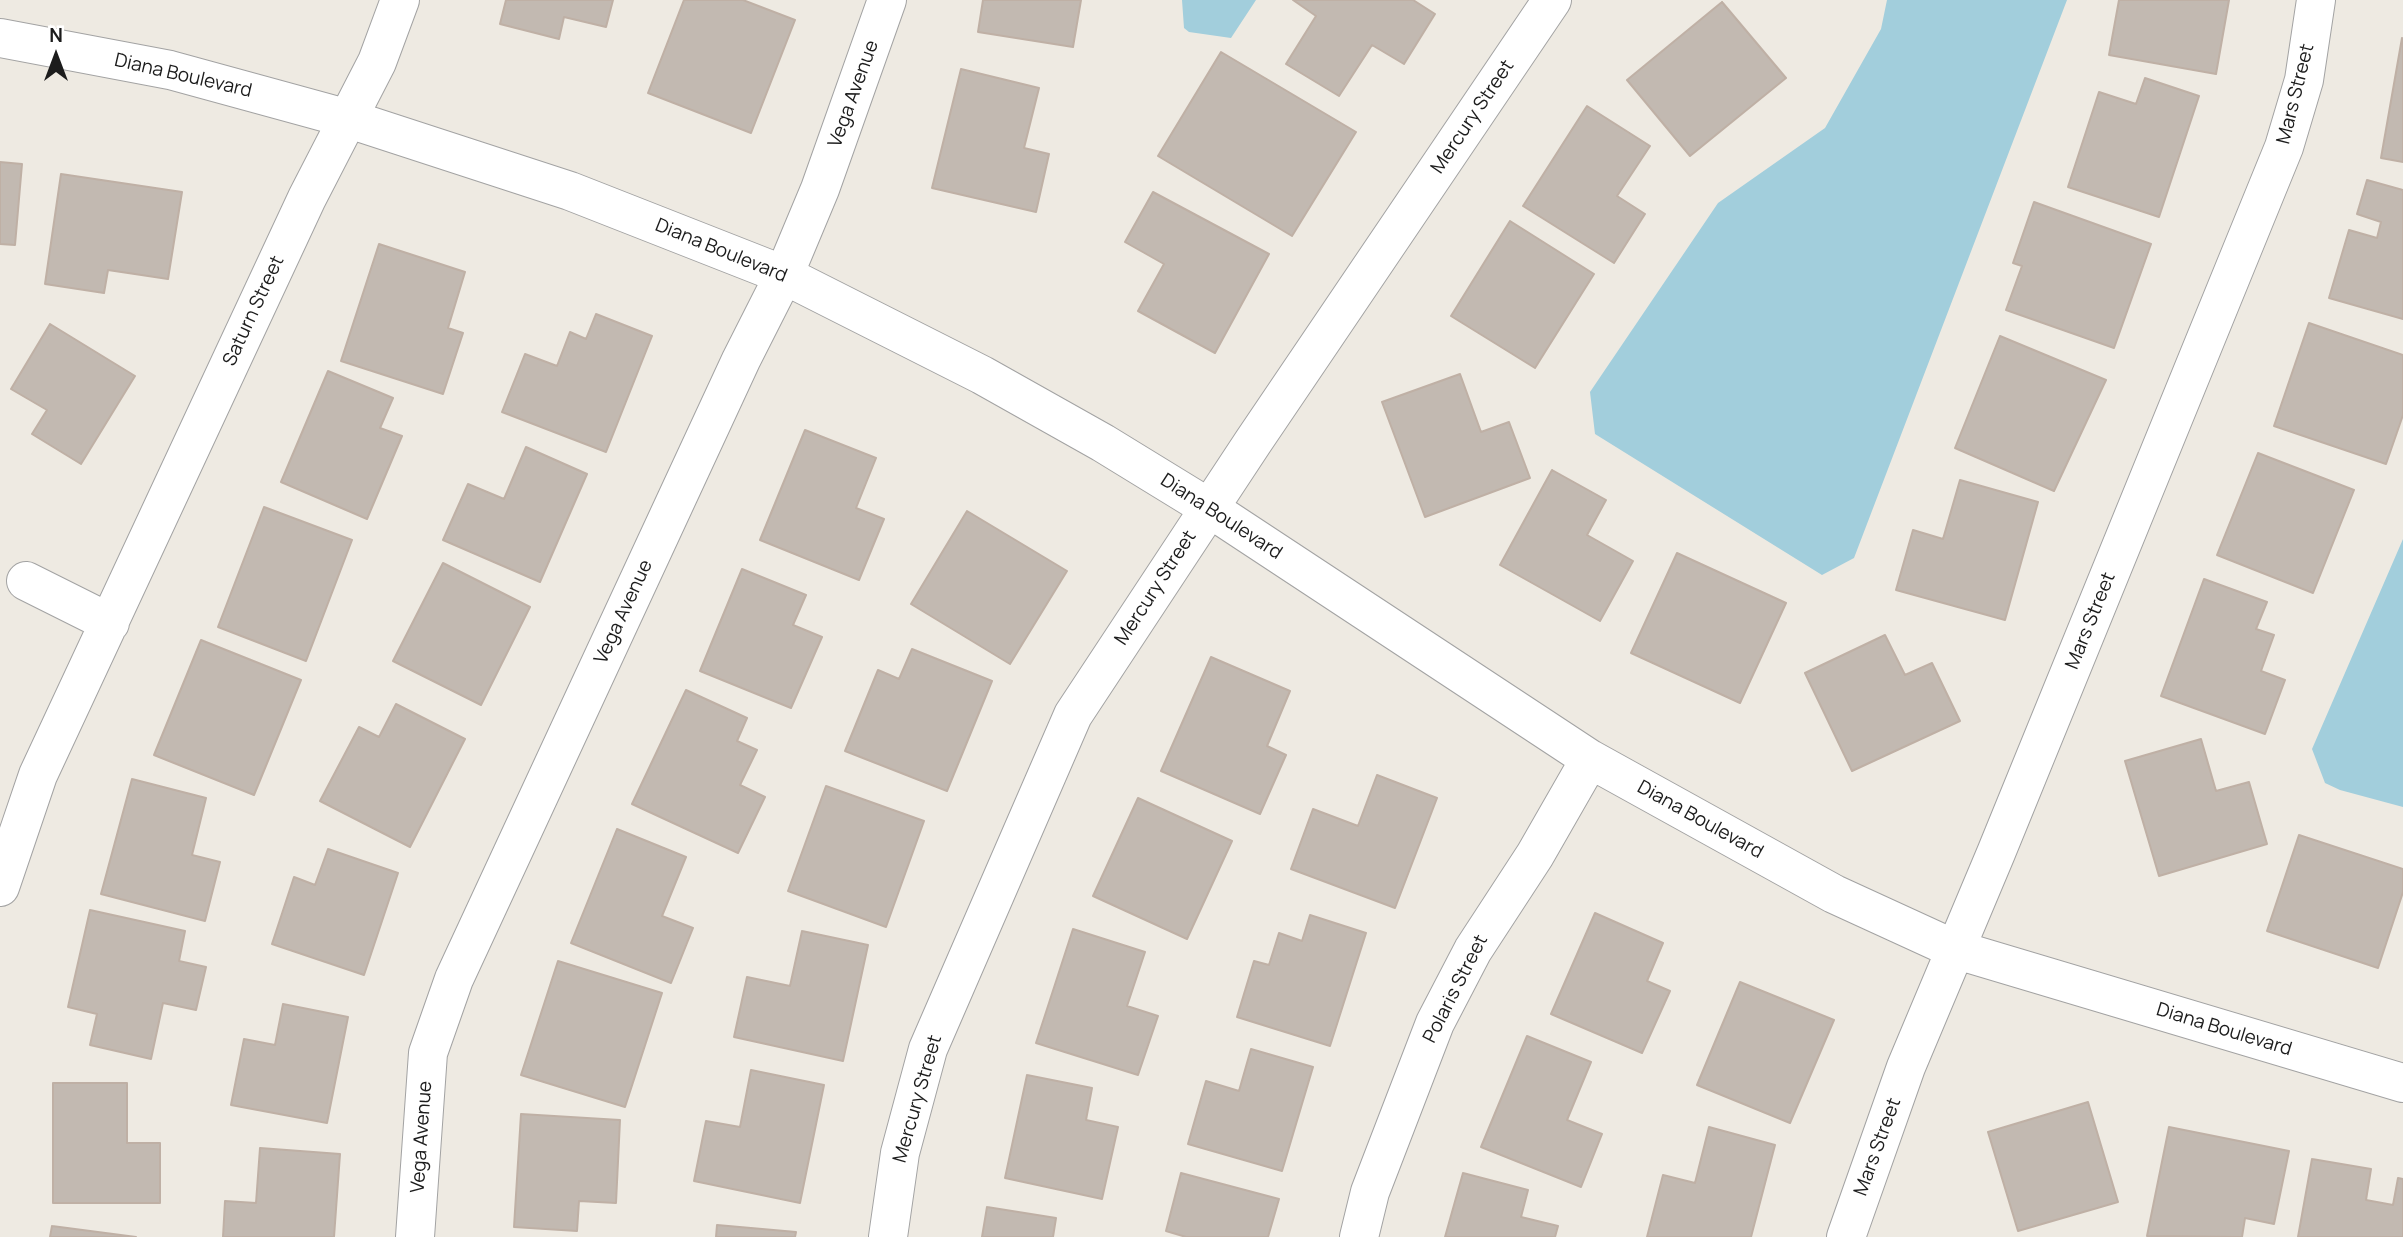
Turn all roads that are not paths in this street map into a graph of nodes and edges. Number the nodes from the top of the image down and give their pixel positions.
1 (400, 0) edge
2 (887, 0) edge
3 (1552, 0) edge
4 (2316, 0) edge
5 (0, 38) edge
6 (349, 119) junction
7 (784, 275) junction
8 (1209, 508) junction
9 (26, 581) dead end
10 (110, 623) junction
11 (1590, 759) junction
12 (0, 887) edge
13 (1954, 949) junction
14 (2403, 1083) edge
15 (415, 1237) edge
16 (888, 1237) edge
17 (1359, 1237) edge
18 (1846, 1237) edge

1 - 6 street, Saturn Street
2 - 7 street, Vega Avenue
3 - 8 street, Mercury Street
4 - 13 street, Mars Street
5 - 6 street, Diana Boulevard
6 - 7 street, Diana Boulevard
6 - 10 street, Saturn Street
7 - 8 street, Diana Boulevard
7 - 15 street, Vega Avenue
8 - 11 street, Diana Boulevard
8 - 16 street, Mercury Street
9 - 10 street
10 - 12 street, Saturn Street
11 - 13 street, Diana Boulevard
11 - 17 street, Polaris Street
13 - 14 street, Diana Boulevard
13 - 18 street, Mars Street

